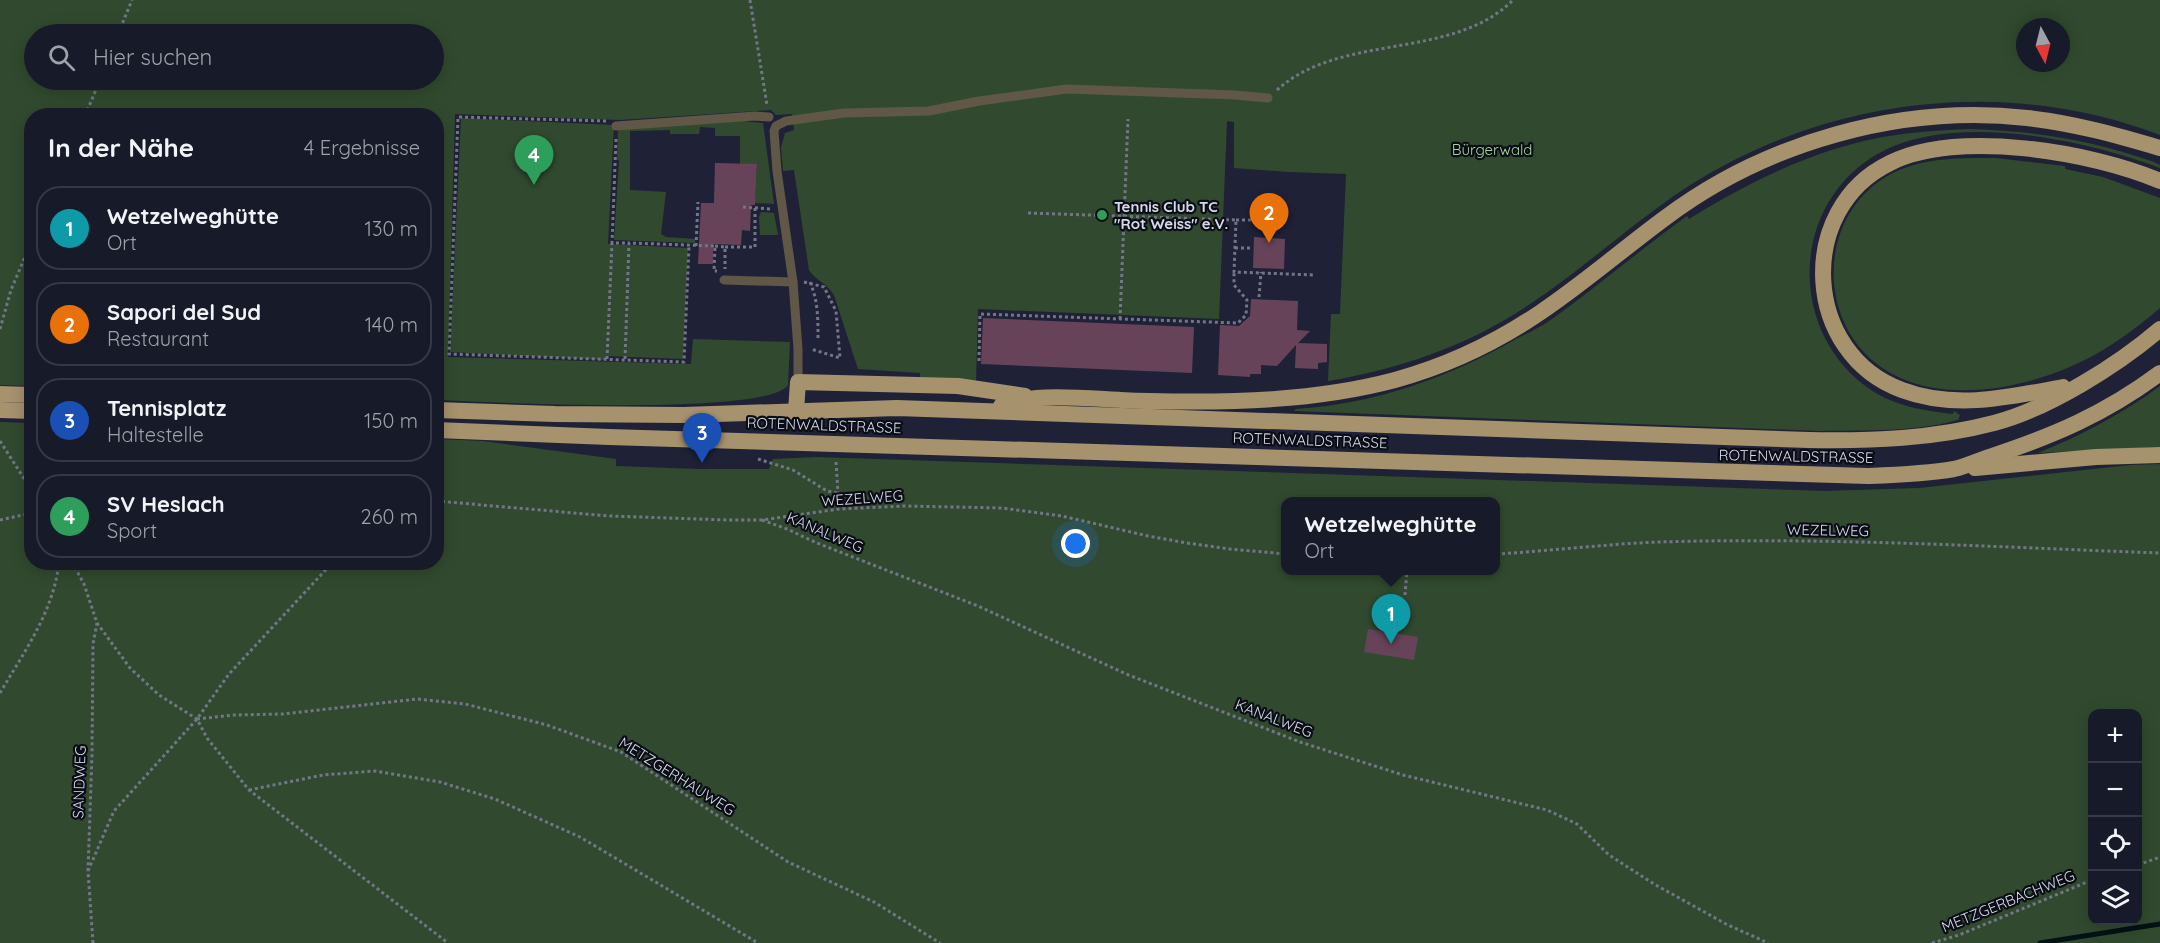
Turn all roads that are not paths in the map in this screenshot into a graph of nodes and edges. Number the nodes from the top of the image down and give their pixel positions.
1 (1268, 98) road end
2 (769, 117) road end
3 (616, 126) road end
4 (2160, 148) edge
5 (2160, 181) edge
6 (724, 280) dead end
7 (793, 282) junction
8 (2160, 329) edge
9 (2160, 373) edge
10 (798, 382) junction
11 (2079, 385) junction
12 (0, 394) edge
13 (24, 395) edge
14 (1036, 398) junction
15 (0, 410) edge
16 (444, 410) edge
17 (24, 411) edge
18 (796, 411) junction
19 (976, 411) junction
20 (444, 430) edge
21 (2160, 455) edge
22 (1956, 468) junction

1 - 7 lane
2 - 3 lane
4 - 14 highway
5 - 11 highway
6 - 7 lane
7 - 10 lane
8 - 11 highway, ROTENWALDSTRASSE
9 - 22 highway, ROTENWALDSTRASSE
10 - 14 highway
10 - 18 highway, ROTENWALDSTRASSE
11 - 19 highway, ROTENWALDSTRASSE
12 - 13 highway
14 - 19 highway
15 - 17 highway
16 - 18 highway, ROTENWALDSTRASSE
18 - 19 highway, ROTENWALDSTRASSE
20 - 22 highway, ROTENWALDSTRASSE
21 - 22 highway

